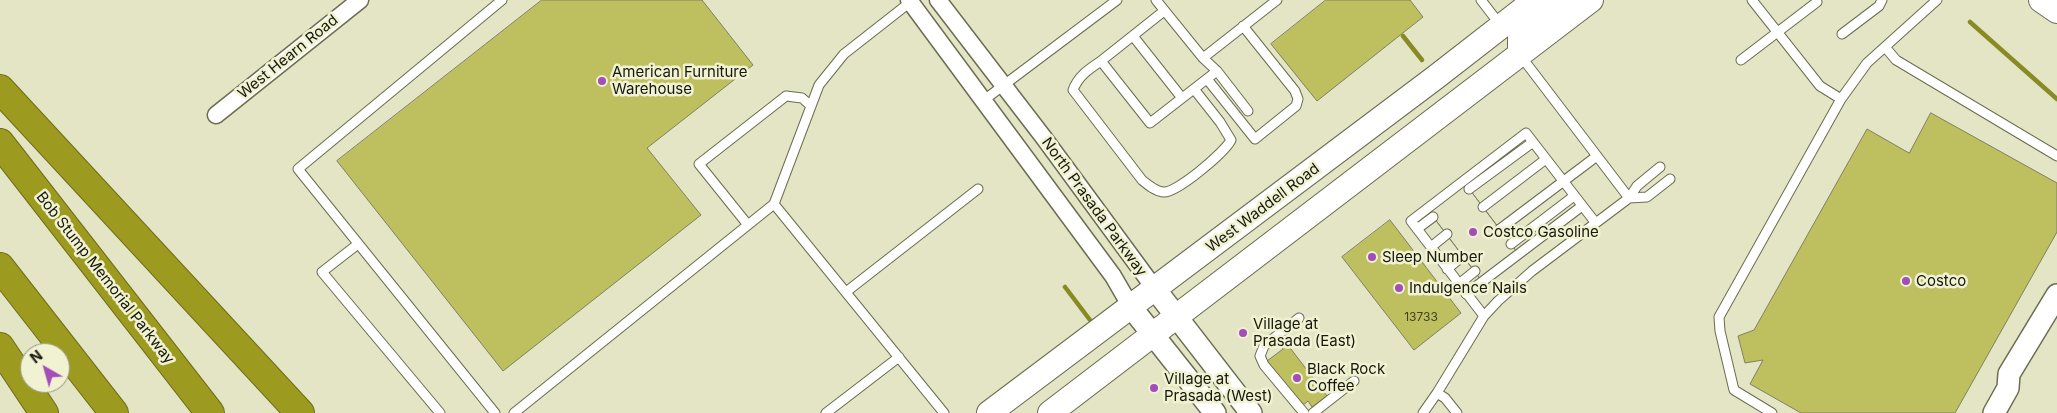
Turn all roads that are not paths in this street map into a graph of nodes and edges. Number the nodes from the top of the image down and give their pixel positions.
1 (360, 0) edge
2 (502, 0) edge
3 (938, 0) edge
4 (1117, 0) edge
5 (1156, 0) edge
6 (1277, 0) edge
7 (1481, 0) edge
8 (1534, 0) edge
9 (1559, 0) edge
10 (1591, 0) edge
11 (1752, 0) edge
12 (1882, 0) edge
13 (1937, 0) edge
14 (2041, 0) edge
15 (910, 1) edge
16 (1817, 2) dead end
17 (1164, 11) junction
18 (2057, 11) edge
19 (1243, 26) junction
20 (1501, 26) junction
21 (1778, 33) junction
22 (1842, 34) dead end
23 (1133, 36) junction
24 (1884, 47) junction
25 (1520, 55) junction
26 (1203, 58) junction
27 (1741, 60) dead end
28 (1101, 61) junction
29 (1217, 71) junction
30 (1207, 79) junction
31 (1004, 86) junction
32 (0, 89) edge
33 (1194, 89) junction
34 (1182, 98) junction
35 (1841, 99) junction
36 (984, 100) junction
37 (811, 106) junction
38 (1248, 110) dead end
39 (216, 115) dead end
40 (1532, 142) junction
41 (0, 143) edge
42 (1597, 156) junction
43 (2057, 156) edge
44 (1546, 159) junction
45 (1660, 167) dead end
46 (1670, 179) dead end
47 (1563, 182) junction
48 (978, 189) dead end
49 (1470, 189) dead end
50 (1574, 196) junction
51 (1629, 198) junction
52 (774, 204) junction
53 (1582, 206) junction
54 (1483, 207) dead end
55 (1433, 217) dead end
56 (1595, 222) junction
57 (748, 225) junction
58 (1417, 229) junction
59 (1500, 229) dead end
60 (1447, 234) dead end
61 (358, 244) junction
62 (1511, 244) dead end
63 (1431, 247) junction
64 (1463, 256) dead end
65 (0, 267) edge
66 (1447, 269) junction
67 (1475, 271) dead end
68 (1459, 284) junction
69 (1155, 289) junction
70 (846, 292) junction
71 (1466, 294) junction
72 (2057, 295) edge
73 (1131, 307) junction
74 (1176, 316) junction
75 (1484, 316) junction
76 (1299, 318) dead end
77 (2057, 321) edge
78 (1152, 335) junction
79 (0, 347) edge
80 (899, 357) junction
81 (1354, 381) dead end
82 (2008, 388) junction
83 (1437, 392) junction
84 (44, 413) edge
85 (114, 413) edge
86 (210, 413) edge
87 (300, 413) edge
88 (440, 413) edge
89 (496, 413) edge
90 (514, 413) edge
91 (826, 413) edge
92 (944, 413) edge
93 (989, 413) edge
94 (1050, 413) edge
95 (1215, 413) edge
96 (1251, 413) edge
97 (1304, 413) edge
98 (1313, 413) edge
99 (1423, 413) edge
100 (1457, 413) edge
101 (1772, 413) edge
102 (1994, 413) edge

1 - 39 street, West Hearn Road
2 - 61 lane
3 - 31 street, North Prasada Parkway
4 - 31 lane
5 - 17 lane
6 - 19 lane
7 - 20 lane
8 - 20 main road, West Waddell Road
9 - 25 main road
10 - 25 main road
11 - 21 lane
12 - 22 lane
13 - 24 lane
14 - 18 main road
15 - 36 street, North Prasada Parkway
15 - 37 lane
16 - 21 lane
17 - 23 lane
17 - 26 lane
19 - 26 lane
19 - 30 lane
20 - 69 main road, West Waddell Road
21 - 27 lane
21 - 35 lane
23 - 28 lane
23 - 34 lane
24 - 35 lane
24 - 43 lane
25 - 42 lane
25 - 74 main road
26 - 29 lane
28 - 33 lane
28 - 34 lane
29 - 30 lane
29 - 38 lane
30 - 33 lane
31 - 36 lane
31 - 69 street, North Prasada Parkway
32 - 87 highway
33 - 34 lane
35 - 101 lane
36 - 73 street, North Prasada Parkway
37 - 52 lane
37 - 57 lane
40 - 44 lane
40 - 49 lane
40 - 58 lane
41 - 86 highway, Bob Stump Memorial Parkway
42 - 47 lane
42 - 51 lane
44 - 47 lane
44 - 54 lane
45 - 51 lane
46 - 51 lane
47 - 50 lane
47 - 59 lane
48 - 70 lane
50 - 53 lane
50 - 62 lane
51 - 56 lane
52 - 57 lane
52 - 70 lane
53 - 56 lane
53 - 71 lane
55 - 58 lane
56 - 75 lane
57 - 90 lane
58 - 63 lane
60 - 63 lane
61 - 88 lane
61 - 89 lane
63 - 66 lane
64 - 66 lane
65 - 85 highway
66 - 68 lane
67 - 68 lane
68 - 71 lane
69 - 73 main road, West Waddell Road
69 - 74 street, North Prasada Parkway
70 - 80 lane
71 - 75 lane
72 - 82 street
73 - 78 street, North Prasada Parkway
73 - 93 main road, West Waddell Road
74 - 78 main road
74 - 96 street, North Prasada Parkway
75 - 83 lane
76 - 97 lane
77 - 82 street
78 - 94 main road
78 - 95 street, North Prasada Parkway
79 - 84 highway
80 - 91 lane
80 - 92 lane
81 - 98 lane
82 - 102 street
83 - 99 lane
83 - 100 lane

